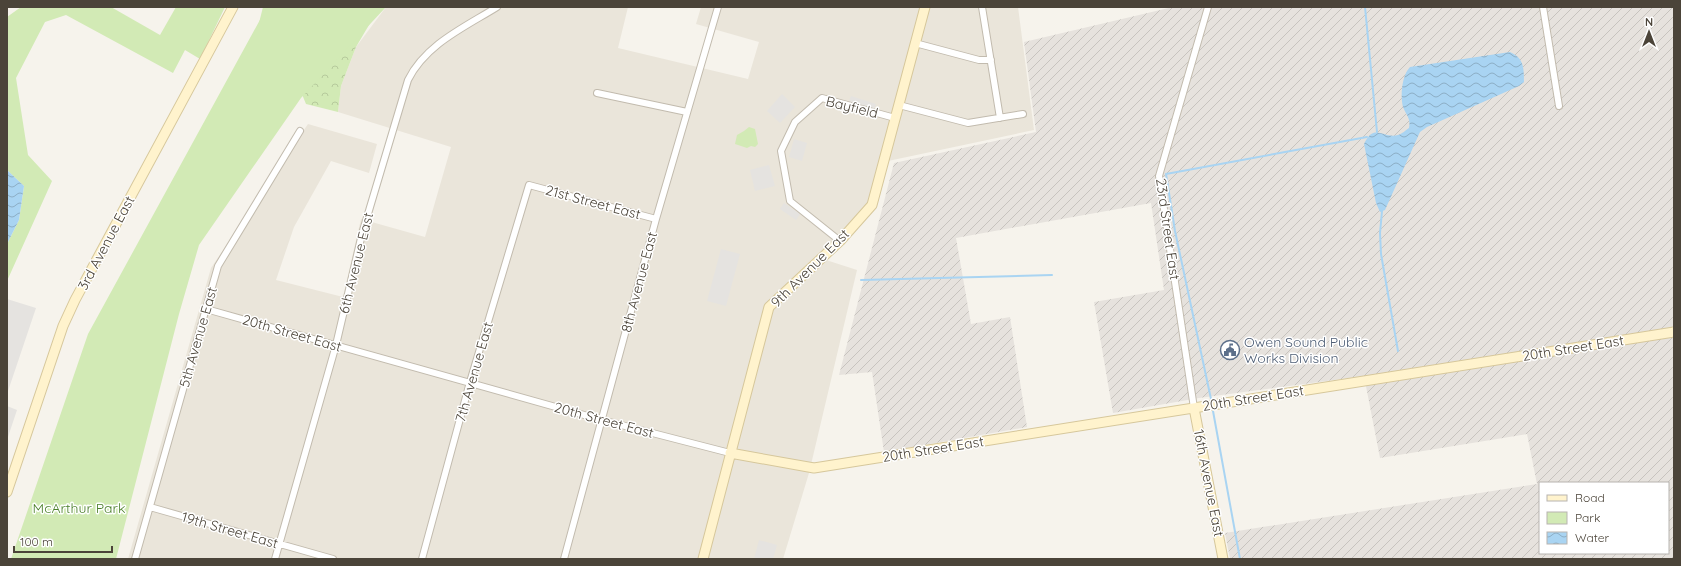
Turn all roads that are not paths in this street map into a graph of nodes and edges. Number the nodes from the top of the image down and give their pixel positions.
1 (233, 7) edge
2 (498, 7) edge
3 (718, 7) edge
4 (925, 7) edge
5 (982, 7) edge
6 (1208, 7) edge
7 (1543, 7) edge
8 (915, 43) junction
9 (991, 60) junction
10 (597, 92) dead end
11 (899, 105) junction
12 (1559, 106) dead end
13 (687, 112) junction
14 (1023, 114) dead end
15 (895, 118) junction
16 (1000, 118) junction
17 (300, 131) dead end
18 (529, 185) joint
19 (656, 219) junction
20 (840, 241) junction
21 (206, 309) junction
22 (1674, 332) edge
23 (336, 345) junction
24 (470, 382) junction
25 (1194, 408) junction
26 (602, 420) junction
27 (730, 454) junction
28 (7, 492) edge
29 (150, 506) junction
30 (279, 544) junction
31 (135, 559) edge
32 (275, 559) edge
33 (333, 559) edge
34 (422, 559) edge
35 (564, 559) edge
36 (703, 559) edge
37 (1223, 559) edge

1 - 28 street, 3rd Avenue East
2 - 23 street, 6th Avenue East
3 - 13 street, 8th Avenue East
4 - 8 street, 9th Avenue East
5 - 9 street
6 - 25 street, 23rd Street East
7 - 12 street
8 - 9 street
8 - 11 street, 9th Avenue East
9 - 16 street
10 - 13 street
11 - 15 street, 9th Avenue East
11 - 16 street
13 - 19 street, 8th Avenue East
14 - 16 street
15 - 20 street, 9th Avenue East
15 - 20 street, Bayfield
17 - 21 street, 5th Avenue East
18 - 19 street, 21st Street East
18 - 24 street, 7th Avenue East
19 - 26 street, 8th Avenue East
20 - 27 street, 9th Avenue East
21 - 23 street, 20th Street East
21 - 29 street, 5th Avenue East
22 - 25 street, 20th Street East
23 - 24 street, 20th Street East
23 - 30 street, 6th Avenue East
24 - 26 street, 20th Street East
24 - 34 street, 7th Avenue East
25 - 27 street, 20th Street East
25 - 37 street, 16th Avenue East
26 - 27 street, 20th Street East
26 - 35 street, 8th Avenue East
27 - 36 street, 9th Avenue East
29 - 30 street, 19th Street East
29 - 31 street, 5th Avenue East
30 - 32 street, 6th Avenue East
30 - 33 street, 19th Street East

